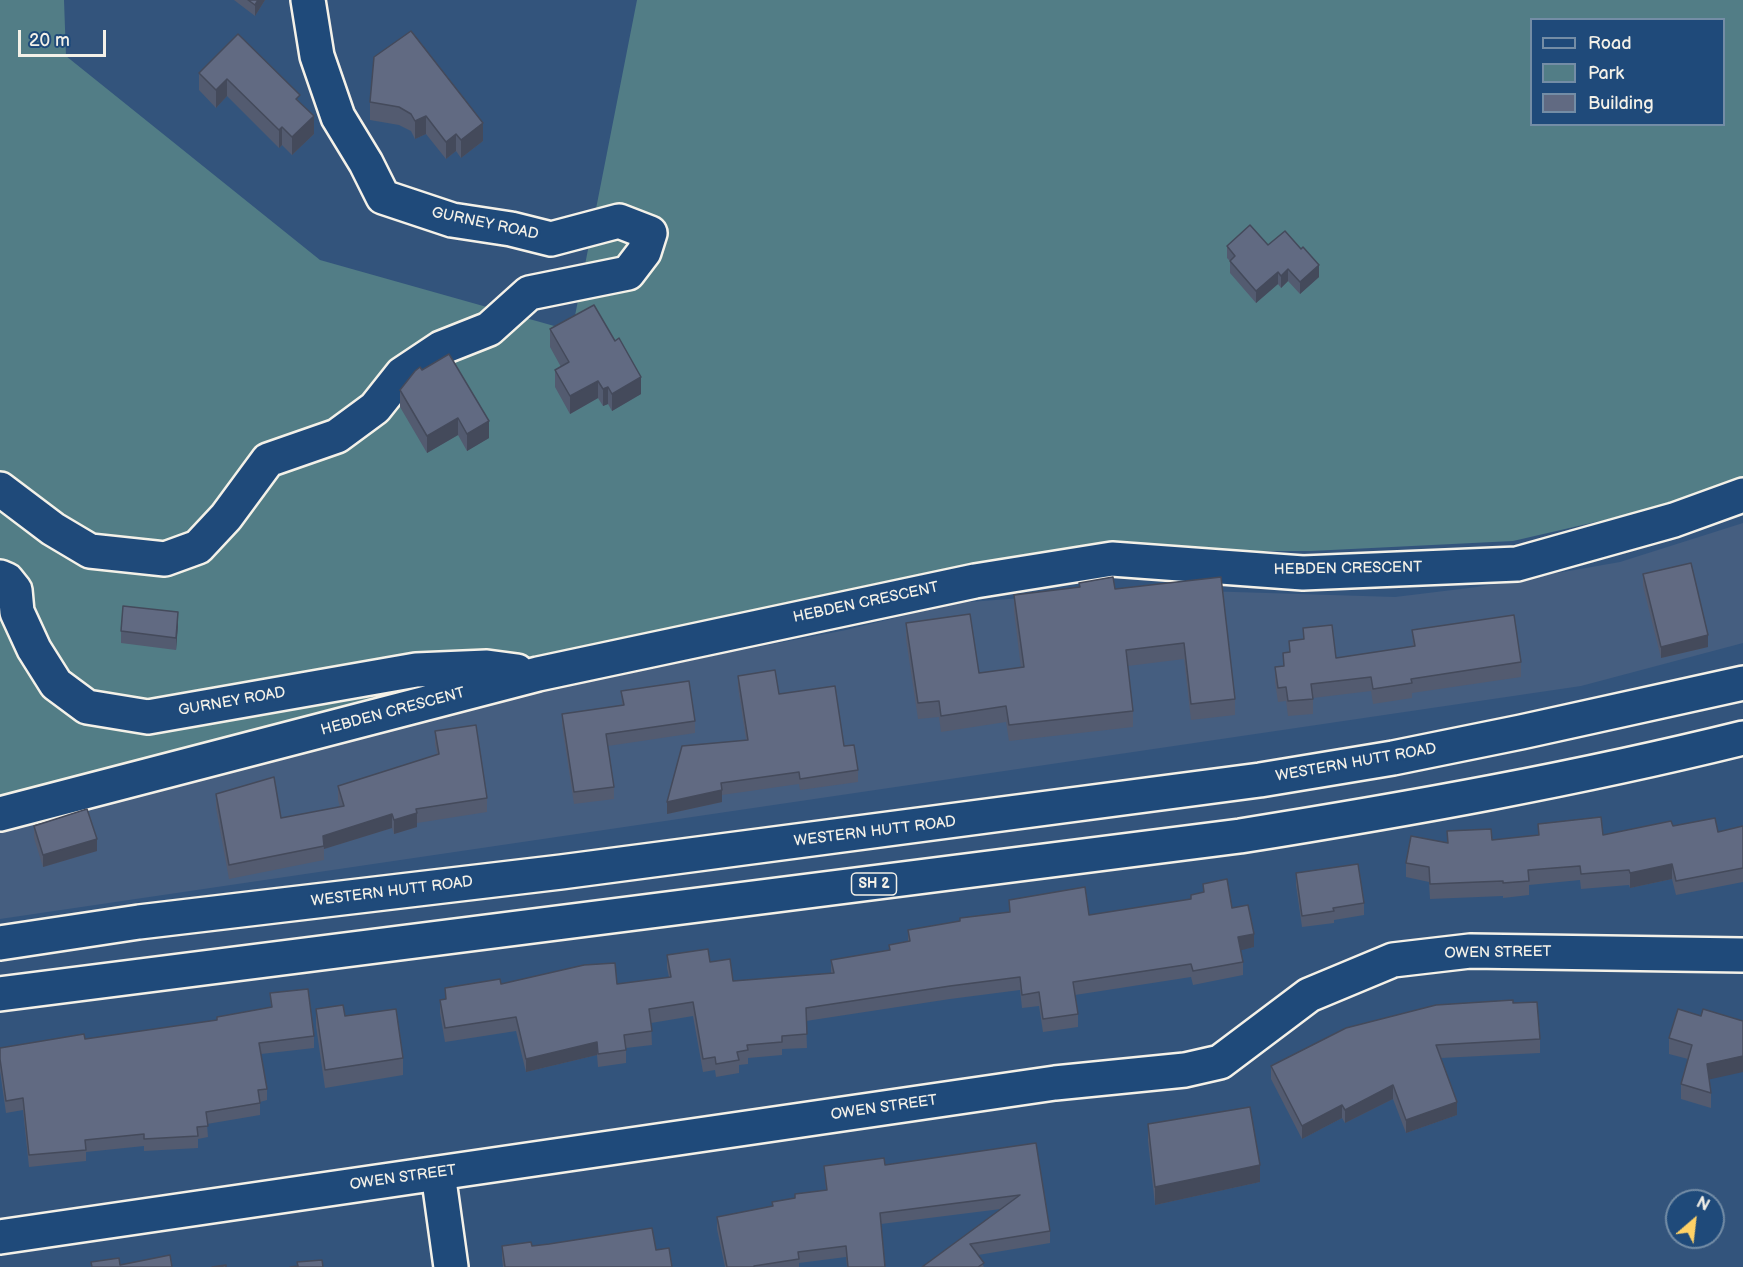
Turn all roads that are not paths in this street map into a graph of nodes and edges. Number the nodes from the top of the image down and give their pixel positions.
1 (308, 0) edge
2 (0, 489) edge
3 (1743, 495) edge
4 (0, 577) edge
5 (538, 674) junction
6 (1743, 684) edge
7 (1743, 738) edge
8 (0, 814) edge
9 (0, 943) edge
10 (1743, 955) edge
11 (0, 994) edge
12 (438, 1173) junction
13 (0, 1237) edge
14 (451, 1267) edge

1 - 2 main road, GURNEY ROAD
3 - 5 main road, HEBDEN CRESCENT
4 - 5 main road, GURNEY ROAD
5 - 8 main road, HEBDEN CRESCENT
6 - 9 main road, WESTERN HUTT ROAD
7 - 11 main road, SH 2
10 - 12 main road, OWEN STREET
12 - 13 main road, OWEN STREET
12 - 14 main road

